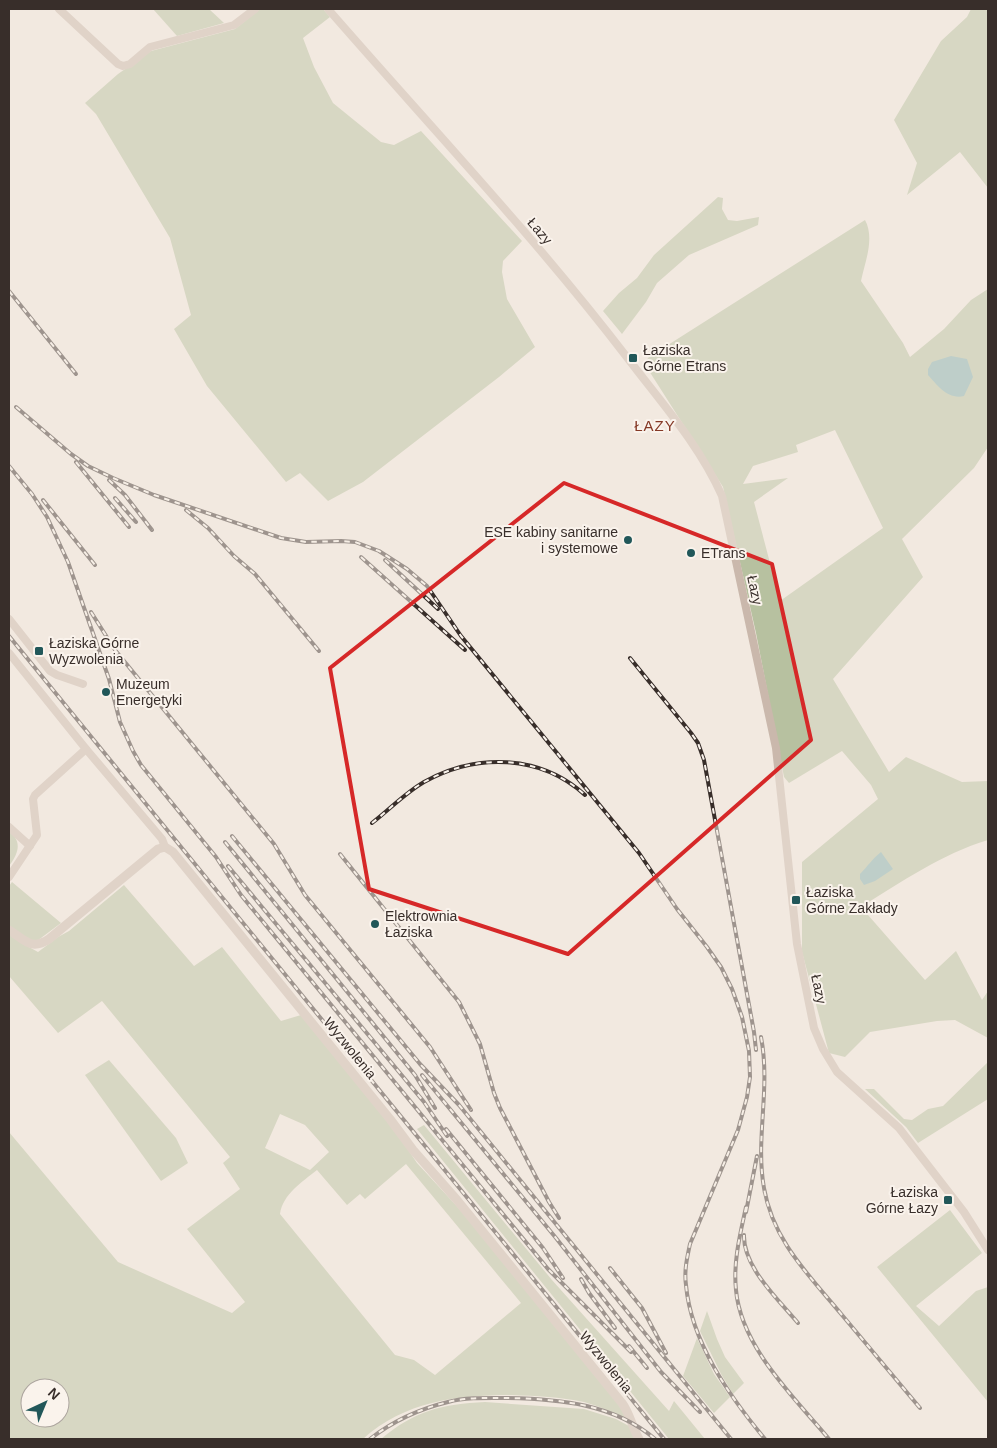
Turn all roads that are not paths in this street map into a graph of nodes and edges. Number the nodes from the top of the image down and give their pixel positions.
1 (59, 9) edge
2 (255, 9) edge
3 (328, 9) edge
4 (9, 619) edge
5 (9, 653) edge
6 (83, 684) dead end
7 (86, 749) junction
8 (9, 827) edge
9 (30, 846) junction
10 (165, 847) junction
11 (9, 877) edge
12 (9, 930) edge
13 (988, 1250) edge
14 (639, 1439) edge

1 - 2 street
3 - 13 street, Łazy
4 - 6 street
5 - 7 street
7 - 9 street
7 - 10 street
8 - 9 street
9 - 11 street
10 - 12 street
10 - 14 street, Wyzwolenia

